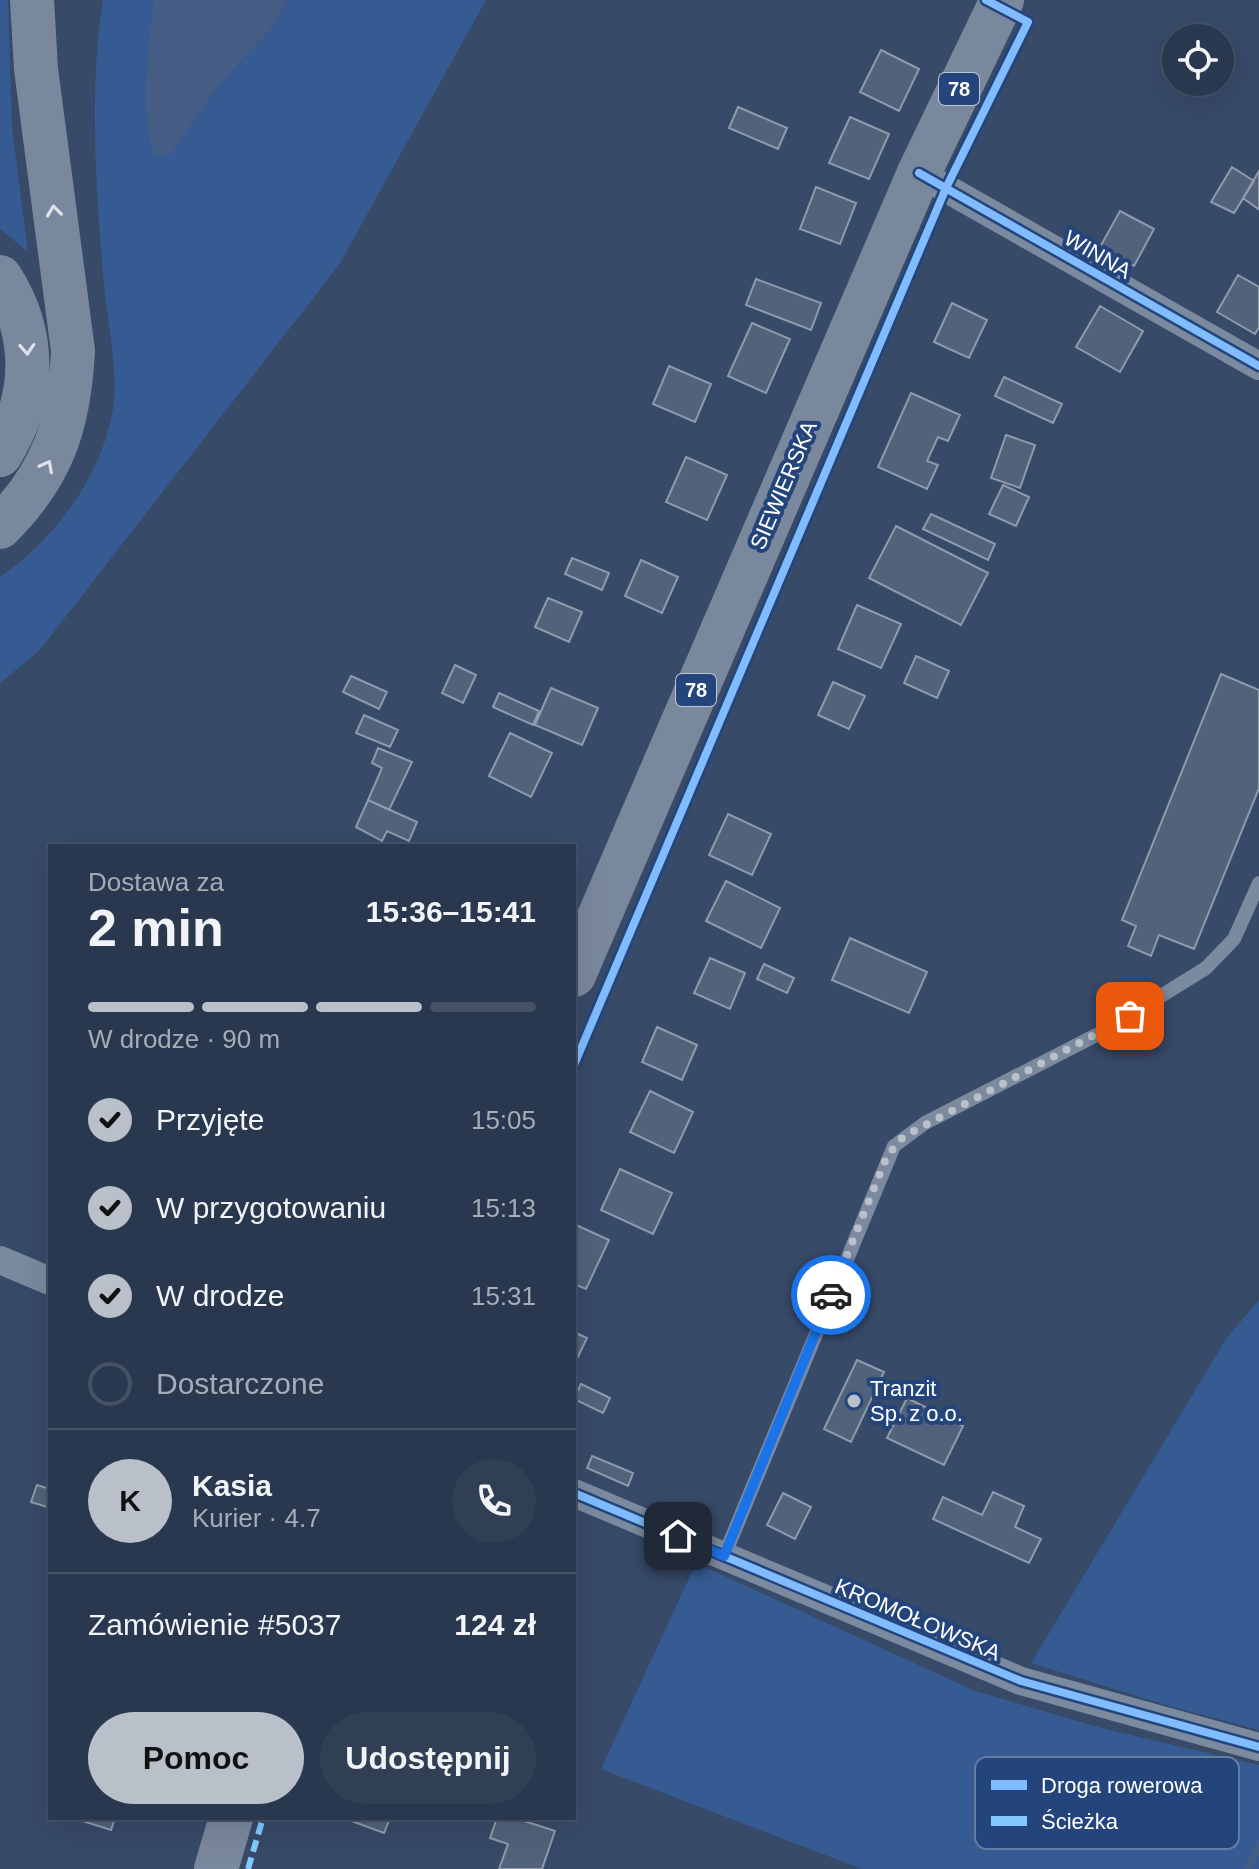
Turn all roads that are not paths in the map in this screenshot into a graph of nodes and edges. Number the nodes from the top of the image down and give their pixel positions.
1 (32, 0) edge
2 (1002, 0) edge
3 (919, 173) junction
4 (0, 277) edge
5 (1259, 366) edge
6 (0, 455) edge
7 (0, 527) edge
8 (1259, 883) edge
9 (576, 970) edge
10 (0, 1260) edge
11 (48, 1280) edge
12 (576, 1494) edge
13 (724, 1556) junction
14 (1259, 1747) edge
15 (230, 1820) edge
16 (216, 1869) edge

7 -> 1 main road
2 - 3 main road, SIEWIERSKA / 78
3 - 5 street, WINNA
3 - 9 main road, SIEWIERSKA / 78
4 -> 6 main road
8 - 13 lane
10 - 11 street
12 - 13 street, KROMOŁOWSKA
13 - 14 street, KROMOŁOWSKA
15 - 16 main road

